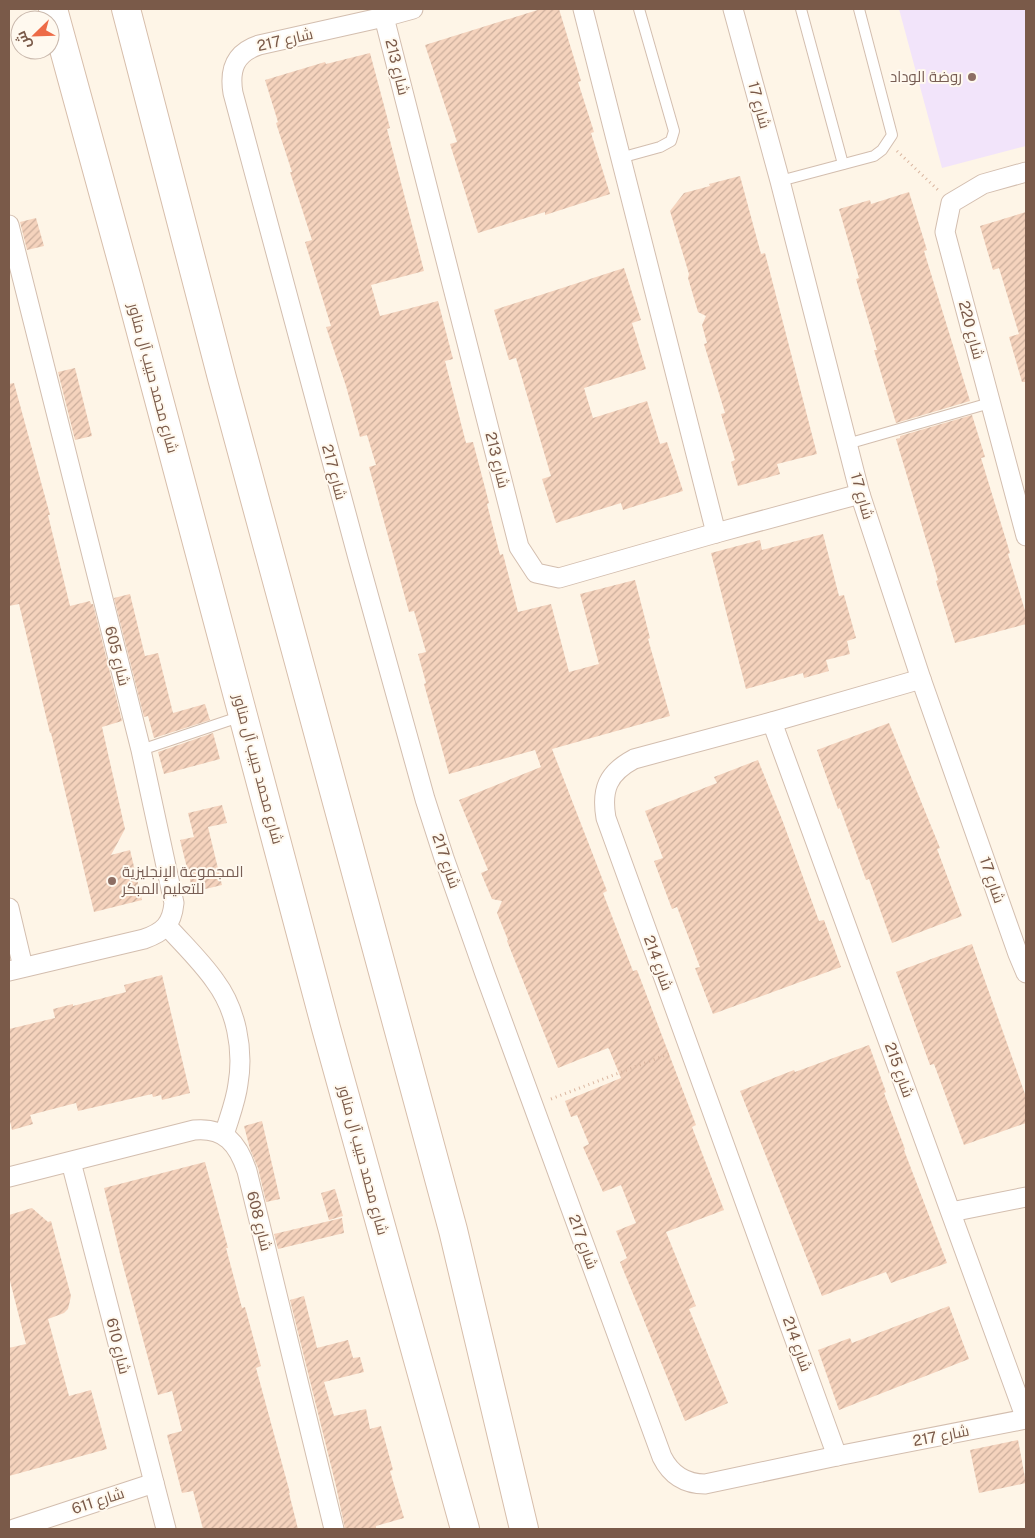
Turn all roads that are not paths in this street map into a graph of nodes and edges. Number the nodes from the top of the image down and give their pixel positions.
1 (53, 9) edge
2 (126, 9) edge
3 (413, 9) edge
4 (583, 9) edge
5 (640, 9) edge
6 (733, 9) edge
7 (801, 9) edge
8 (859, 9) edge
9 (384, 17) junction
10 (620, 158) junction
11 (843, 164) junction
12 (1026, 172) edge
13 (780, 181) junction
14 (9, 225) edge
15 (990, 402) junction
16 (847, 444) junction
17 (860, 494) junction
18 (716, 533) junction
19 (1026, 536) edge
20 (921, 679) junction
21 (243, 716) junction
22 (772, 722) junction
23 (141, 750) junction
24 (9, 908) edge
25 (167, 926) junction
26 (16, 969) edge
27 (1026, 973) edge
28 (224, 1136) junction
29 (71, 1162) junction
30 (9, 1177) edge
31 (1026, 1197) edge
32 (951, 1212) junction
33 (1026, 1419) edge
34 (838, 1456) junction
35 (154, 1483) junction
36 (14, 1529) edge
37 (166, 1529) edge
38 (334, 1529) edge
39 (465, 1529) edge
40 (524, 1529) edge

1 - 21 main road, شارع محمد حبيب آل مناور
2 - 40 main road
3 - 9 street, شارع 217
4 - 10 street
5 - 10 lane
6 - 13 street, شارع 17
7 - 11 lane
8 - 11 lane
9 - 18 street, شارع 213
9 - 34 street, شارع 217
10 - 18 street
11 - 13 lane
12 - 15 street, شارع 220
13 - 16 street, شارع 17
14 - 23 street, شارع 605
15 - 16 lane
15 - 19 street, شارع 220
16 - 17 street, شارع 17
17 - 18 street, شارع 213
17 - 20 street, شارع 17
20 - 22 street, شارع 214
20 - 27 street, شارع 17
21 - 23 lane
21 - 39 main road, شارع محمد حبيب آل مناور
22 - 32 street, شارع 215
22 - 34 street, شارع 214
23 - 25 street, شارع 605
24 - 26 street
25 - 26 street
25 - 28 street
28 - 29 street
28 - 38 street, شارع 608
29 - 30 street
29 - 35 street, شارع 610
31 - 32 street
32 - 33 street, شارع 215
33 - 34 street, شارع 217
35 - 36 street, شارع 611
35 - 37 street, شارع 610

